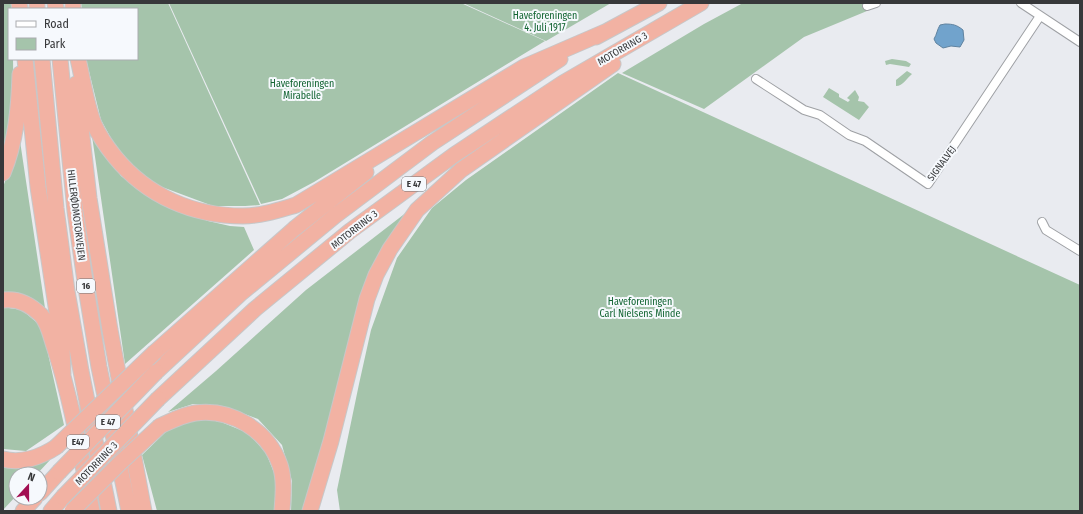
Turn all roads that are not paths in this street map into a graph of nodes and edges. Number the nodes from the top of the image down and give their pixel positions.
1 (658, 3) edge
2 (876, 3) edge
3 (1021, 3) edge
4 (699, 4) edge
5 (867, 6) dead end
6 (1040, 16) junction
7 (604, 32) junction
8 (1080, 42) edge
9 (21, 60) edge
10 (25, 60) edge
11 (42, 60) edge
12 (60, 60) edge
13 (77, 60) edge
14 (77, 60) edge
15 (756, 78) dead end
16 (419, 131) junction
17 (3, 173) edge
18 (1042, 222) dead end
19 (1080, 251) edge
20 (3, 300) edge
21 (64, 374) junction
22 (330, 442) junction
23 (3, 459) edge
24 (48, 484) edge
25 (142, 493) junction
26 (51, 511) edge
27 (72, 511) edge
28 (92, 511) edge
29 (109, 511) edge
30 (129, 511) edge
31 (144, 511) edge
32 (149, 511) edge
33 (282, 511) edge
34 (310, 511) edge
35 (317, 511) edge

1 - 7 highway, MOTORRING 3 / E 47
2 - 5 street
3 - 6 street
4 - 22 highway
4 - 26 highway, MOTORRING 3 / E 47, bridge
6 - 8 street
6 - 15 street, SIGNALVEJ
7 - 16 highway
7 - 24 highway, MOTORRING 3 / E 47, bridge
9 - 17 highway
10 - 21 highway
11 - 29 highway, HILLERØDMOTORVEJEN / 16
12 - 30 highway, HILLERØDMOTORVEJEN / 16
13 - 16 highway
14 - 25 highway
16 - 23 highway, bridge
18 - 19 street
20 - 21 highway
21 - 28 highway, E47
22 - 34 highway
22 - 35 highway
25 - 31 highway
25 - 32 highway
27 - 33 highway, bridge

